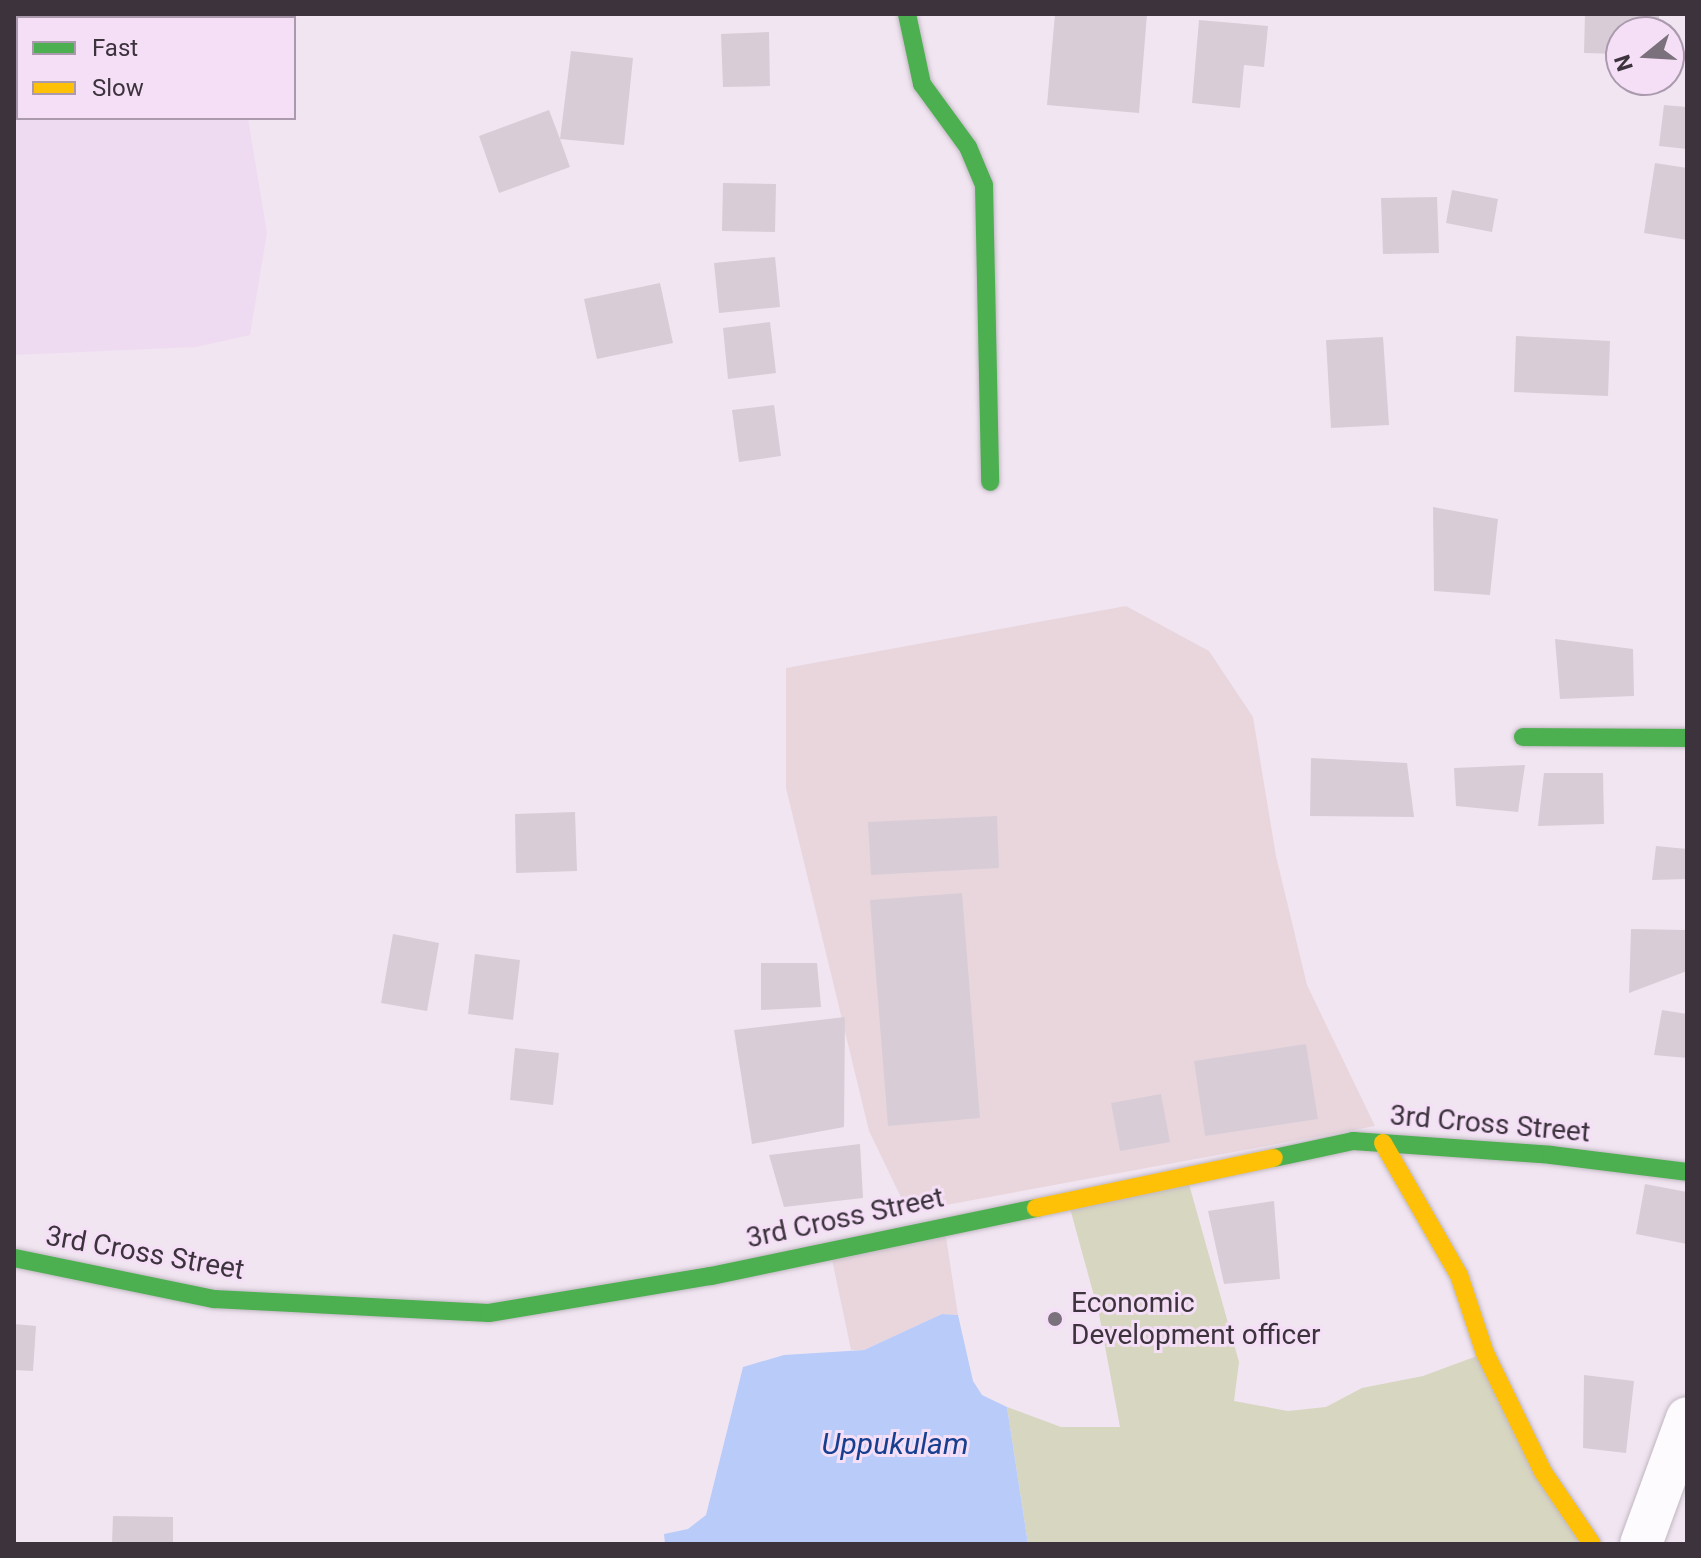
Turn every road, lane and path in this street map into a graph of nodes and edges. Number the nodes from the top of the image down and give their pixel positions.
1 (907, 14) edge
2 (990, 482) dead end
3 (1523, 737) dead end
4 (1687, 738) edge
5 (1383, 1143) junction
6 (1687, 1172) edge
7 (14, 1258) edge
8 (1687, 1418) edge
9 (1592, 1544) edge
10 (1641, 1544) edge

1 - 2 street
3 - 4 street
5 - 6 street, 3rd Cross Street
5 - 7 street, 3rd Cross Street
5 - 9 street
8 - 10 street

